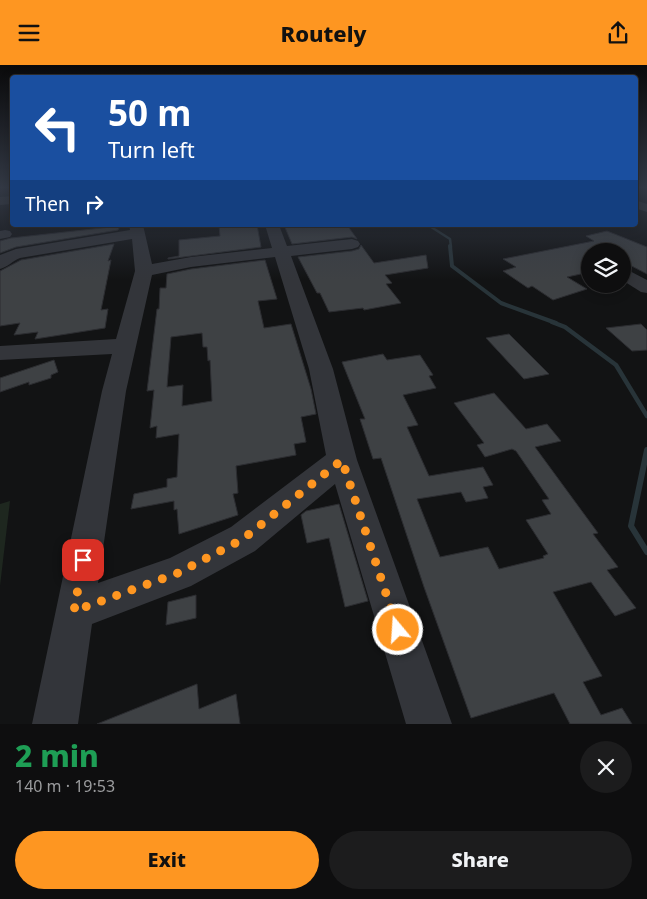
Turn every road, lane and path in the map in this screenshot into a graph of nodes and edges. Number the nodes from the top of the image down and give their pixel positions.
1 (273, 227) edge
2 (137, 229) edge
3 (352, 244) dead end
4 (281, 253) junction
5 (0, 264) edge
6 (144, 271) junction
7 (631, 278) edge
8 (647, 288) edge
9 (124, 346) junction
10 (0, 353) edge
11 (342, 460) junction
12 (74, 611) junction
13 (55, 724) edge
14 (429, 724) edge

1 - 4 street
2 - 5 street
2 - 6 street
3 - 4 street
4 - 6 street
4 - 11 street
6 - 9 street
7 - 8 street
9 - 10 street
9 - 12 street
11 - 12 street
11 - 14 street
12 - 13 street

